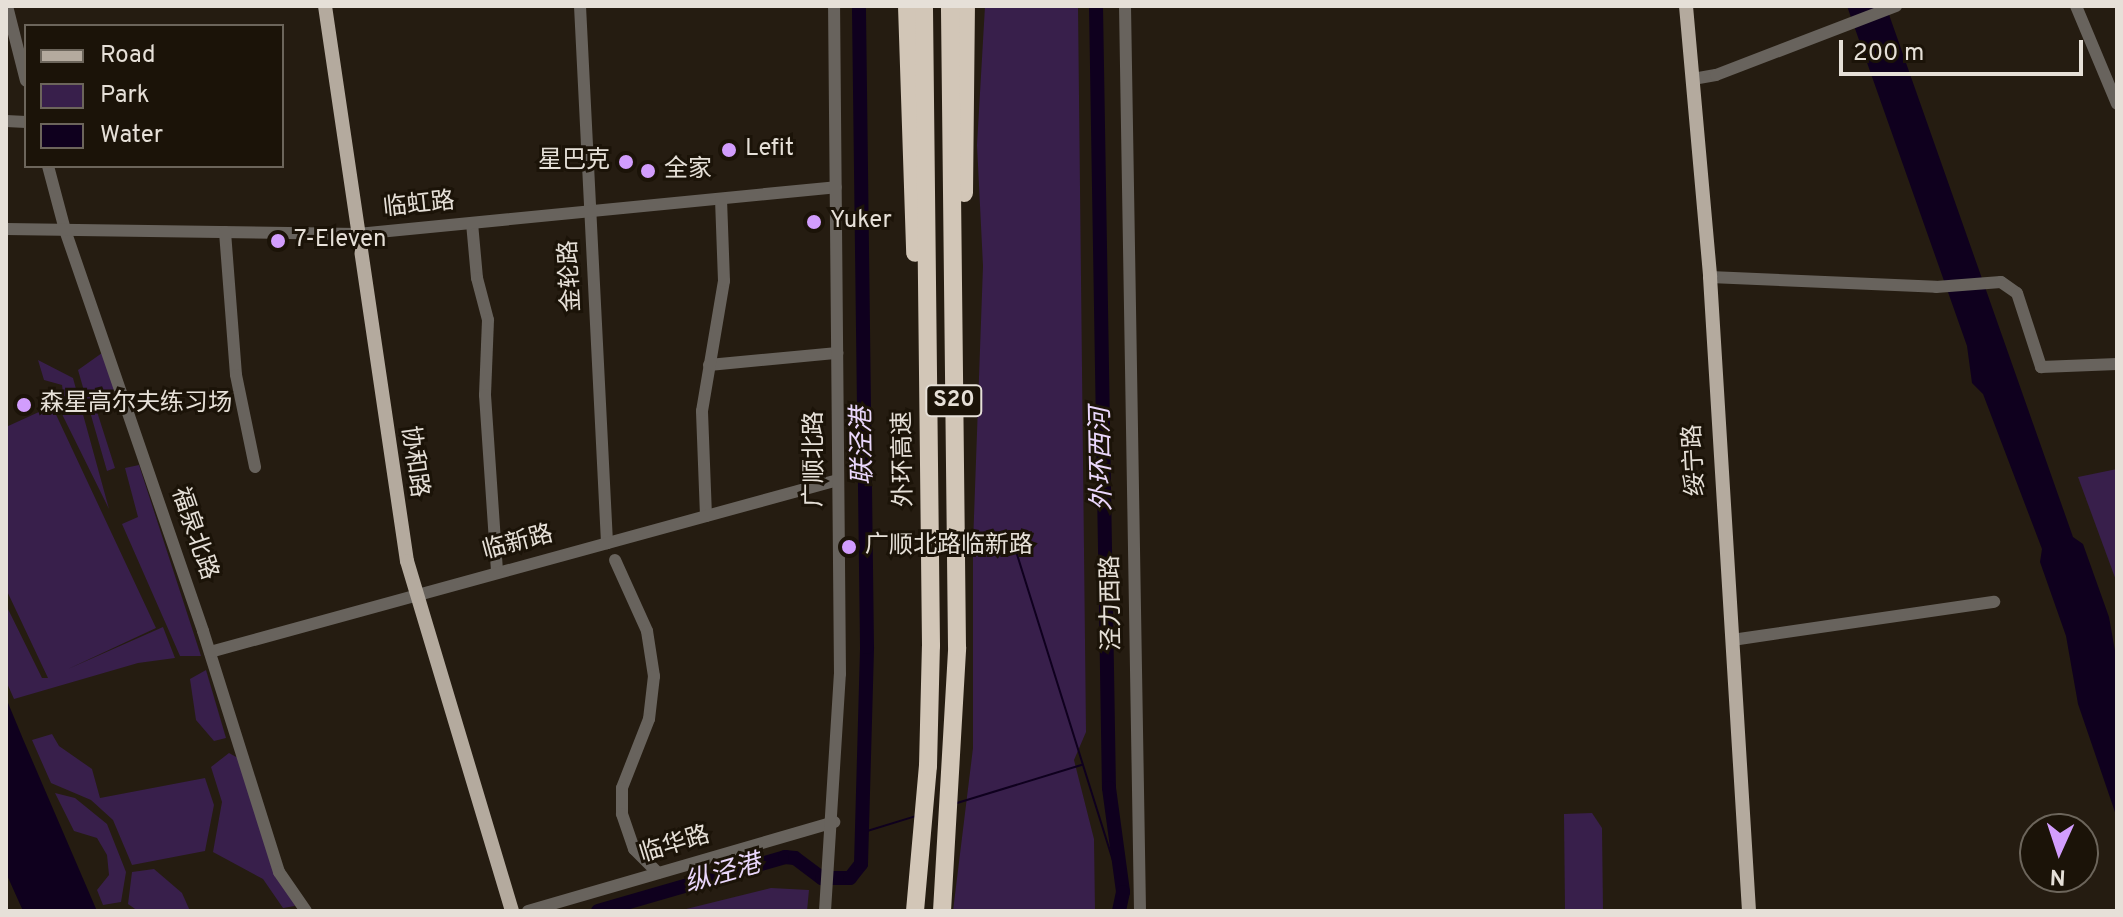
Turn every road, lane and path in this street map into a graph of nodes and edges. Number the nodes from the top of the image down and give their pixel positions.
1 (7, 6) edge
2 (580, 6) edge
3 (834, 6) edge
4 (899, 6) edge
5 (907, 6) edge
6 (924, 6) edge
7 (950, 6) edge
8 (966, 6) edge
9 (972, 6) edge
10 (1125, 6) edge
11 (1686, 6) edge
12 (1696, 6) edge
13 (1896, 6) edge
14 (2076, 6) edge
15 (326, 10) edge
16 (24, 73) edge
17 (965, 73) junction
18 (908, 78) junction
19 (1697, 78) junction
20 (2117, 104) edge
21 (49, 168) edge
22 (836, 187) junction
23 (721, 199) junction
24 (590, 211) junction
25 (472, 223) junction
26 (6, 229) edge
27 (65, 230) junction
28 (225, 232) junction
29 (358, 234) junction
30 (1715, 277) junction
31 (837, 353) junction
32 (2117, 364) edge
33 (709, 365) junction
34 (954, 463) junction
35 (929, 464) junction
36 (255, 467) dead end
37 (838, 480) junction
38 (706, 516) junction
39 (621, 539) junction
40 (602, 544) junction
41 (615, 560) junction
42 (497, 573) junction
43 (415, 595) junction
44 (1994, 602) dead end
45 (1739, 639) junction
46 (210, 652) junction
47 (834, 822) junction
48 (658, 873) junction
49 (306, 911) edge
50 (512, 911) edge
51 (528, 911) edge
52 (825, 911) edge
53 (915, 911) edge
54 (942, 911) edge
55 (1140, 911) edge
56 (1749, 911) edge
57 (1758, 911) edge

1 - 16 street
2 - 24 street, 金轮路
3 - 22 street, 广顺北路
4 - 18 highway
5 - 18 highway
6 - 35 highway, 外环高速 / S20
7 - 34 highway, 外环高速 / S20
8 - 17 highway
9 - 17 highway
10 - 55 street, 泾力西路
11 - 19 main road, 绥宁路
12 - 19 main road, 绥宁路
13 - 19 street
14 - 20 street
15 - 29 main road, 协和路
17 - 34 highway
18 - 35 highway
19 - 30 main road, 绥宁路
21 - 27 street, 福泉北路
22 - 23 street, 临虹路
22 - 31 street, 广顺北路
23 - 24 street, 临虹路
23 - 33 street
24 - 25 street, 临虹路
24 - 40 street, 金轮路
25 - 29 street, 临虹路
25 - 42 street
26 - 27 street, 临虹路
27 - 28 street, 临虹路
27 - 46 street, 福泉北路
28 - 29 street, 临虹路
28 - 36 street
29 - 43 main road, 协和路
30 - 32 street
30 - 45 main road, 绥宁路
30 - 56 main road, 绥宁路
31 - 33 street
31 - 37 street, 广顺北路
33 - 38 street
34 - 54 highway, 外环高速 / S20
35 - 53 highway, 外环高速 / S20
37 - 38 street, 临新路
37 - 47 street, 广顺北路
38 - 39 street, 临新路
39 - 40 street, 临新路
39 - 41 street
40 - 41 street
40 - 42 street, 临新路
41 - 48 street
42 - 43 street, 临新路
43 - 46 street, 临新路
43 - 50 main road, 协和路
44 - 45 street
45 - 57 main road, 绥宁路
46 - 49 street, 福泉北路
47 - 48 street, 临华路
47 - 52 street, 广顺北路
48 - 51 street, 临华路

